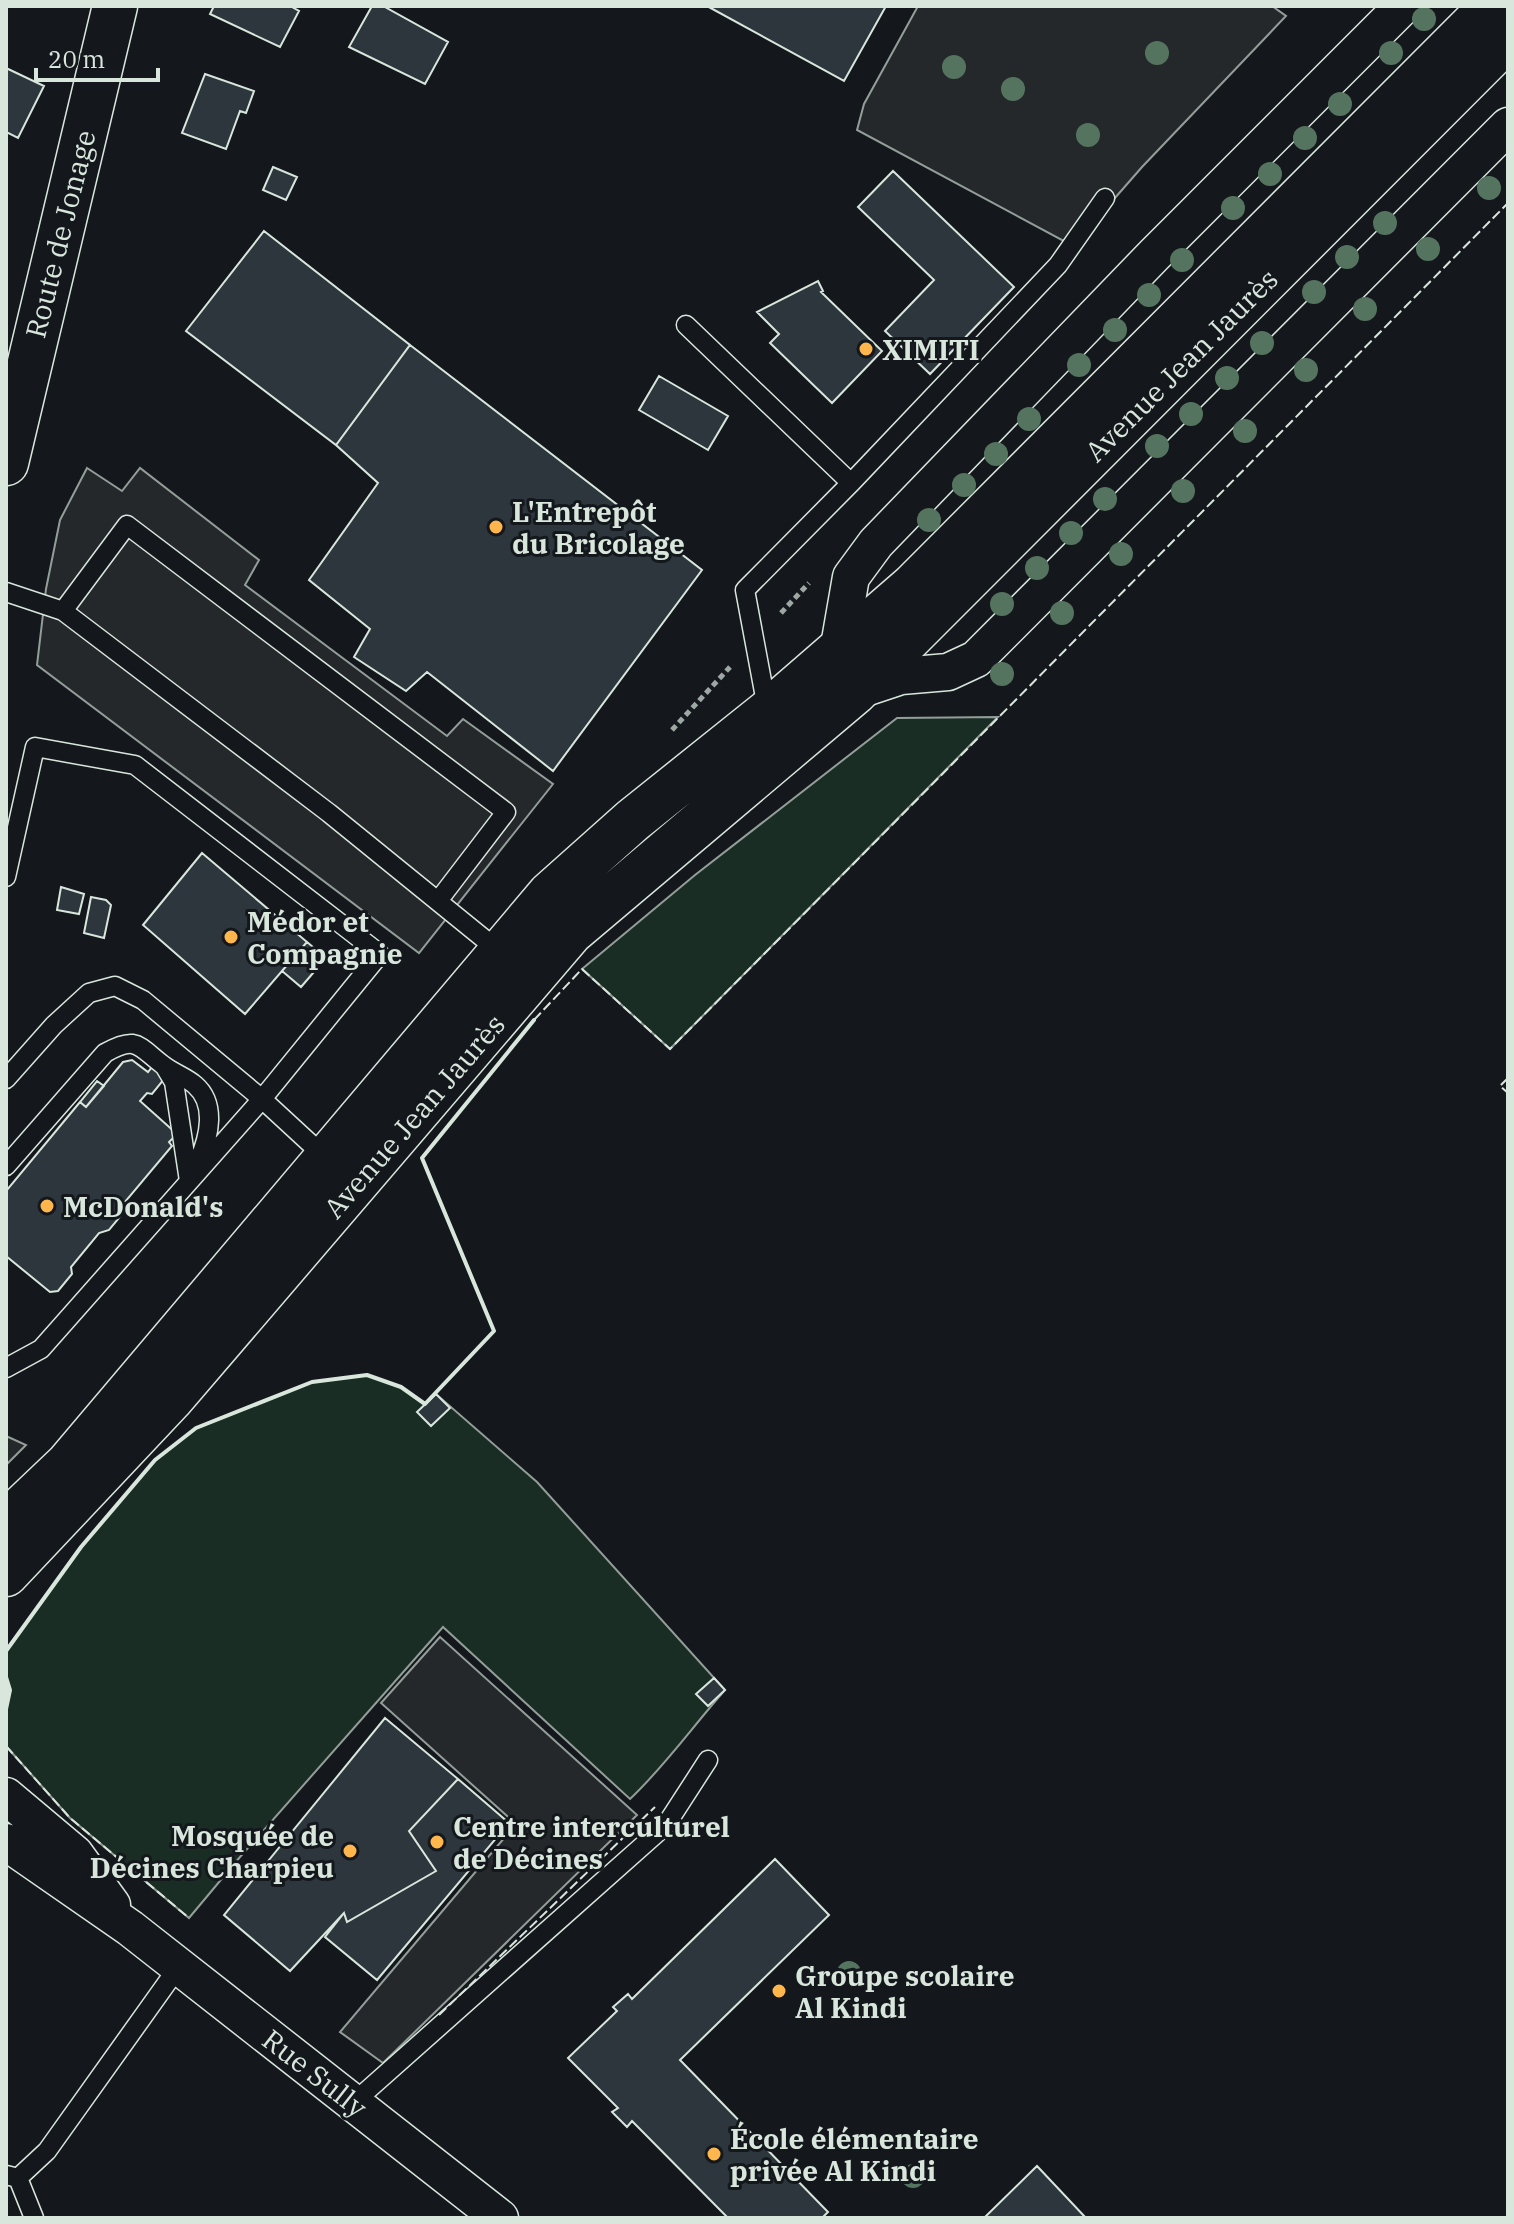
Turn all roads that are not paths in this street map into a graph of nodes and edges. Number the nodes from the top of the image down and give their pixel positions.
1 (115, 6) edge
2 (1403, 6) edge
3 (1492, 6) edge
4 (1508, 38) edge
5 (1508, 126) edge
6 (1105, 198) dead end
7 (686, 325) dead end
8 (6, 463) edge
9 (851, 483) junction
10 (6, 592) edge
11 (63, 611) junction
12 (838, 652) junction
13 (855, 692) junction
14 (768, 712) junction
15 (12, 818) edge
16 (6, 877) edge
17 (438, 901) junction
18 (499, 951) junction
19 (165, 1067) junction
20 (6, 1079) edge
21 (262, 1099) junction
22 (326, 1158) junction
23 (6, 1166) edge
24 (189, 1181) junction
25 (6, 1368) edge
26 (6, 1523) edge
27 (6, 1574) edge
28 (708, 1760) dead end
29 (6, 1796) edge
30 (6, 1842) edge
31 (130, 1928) junction
32 (179, 1966) junction
33 (353, 2103) junction
34 (12, 2177) edge
35 (34, 2218) edge
36 (500, 2218) edge

1 - 8 main road, Route de Jonage
2 - 12 street
3 - 12 main road, Avenue Jean Jaurès
4 - 13 main road, Avenue Jean Jaurès
5 - 13 street, Avenue Jean Jaurès
6 - 9 lane
7 - 9 lane
9 - 14 lane
10 - 11 lane
11 - 17 lane
11 - 17 lane
12 - 14 main road, Avenue Jean Jaurès
13 - 27 main road, Avenue Jean Jaurès
14 - 18 main road, Avenue Jean Jaurès
15 - 16 lane
15 - 21 lane
17 - 18 lane
18 - 22 main road, Avenue Jean Jaurès
19 - 23 lane
19 - 24 lane
19 - 24 lane
20 - 21 lane
21 - 22 lane
21 - 24 lane
22 - 26 main road, Avenue Jean Jaurès
24 - 25 lane
28 - 33 lane
29 - 31 street, Rue Sully
30 - 31 street, Rue Sully
31 - 32 street, Rue Sully
32 - 33 street, Rue Sully
32 - 34 lane
33 - 36 street, Rue Sully
34 - 35 lane

